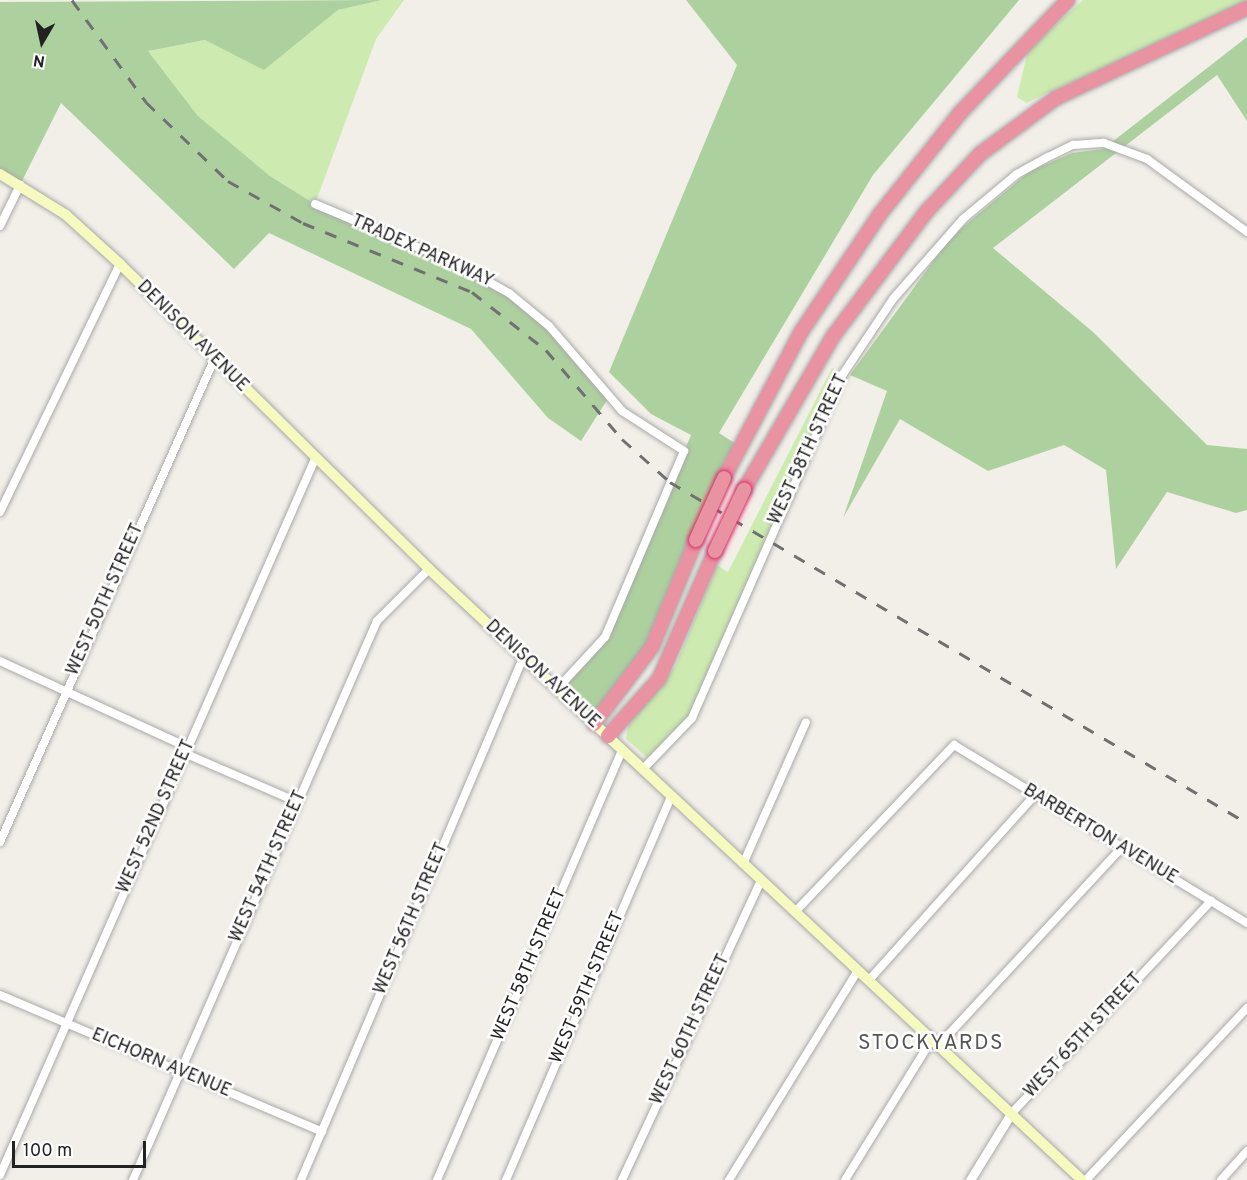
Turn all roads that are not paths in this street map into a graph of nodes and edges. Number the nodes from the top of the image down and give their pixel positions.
1 (1068, 0) edge
2 (1247, 8) edge
3 (0, 174) edge
4 (20, 185) junction
5 (315, 204) dead end
6 (0, 226) edge
7 (1247, 232) edge
8 (120, 264) junction
9 (214, 360) junction
10 (315, 459) junction
11 (0, 512) edge
12 (429, 569) junction
13 (524, 658) junction
14 (0, 661) edge
15 (557, 689) junction
16 (65, 693) junction
17 (806, 722) dead end
18 (594, 724) junction
19 (608, 736) junction
20 (186, 750) junction
21 (622, 750) junction
22 (643, 769) junction
23 (671, 796) junction
24 (1033, 797) junction
25 (297, 802) junction
26 (0, 842) edge
27 (1122, 847) junction
28 (743, 864) junction
29 (761, 880) junction
30 (1211, 901) junction
31 (795, 912) junction
32 (1247, 922) edge
33 (858, 970) junction
34 (868, 980) junction
35 (0, 995) edge
36 (1247, 1008) edge
37 (66, 1023) junction
38 (934, 1044) junction
39 (179, 1072) junction
40 (1010, 1115) junction
41 (322, 1132) junction
42 (1247, 1152) edge
43 (0, 1175) edge
44 (133, 1180) edge
45 (301, 1180) edge
46 (437, 1180) edge
47 (506, 1180) edge
48 (622, 1180) edge
49 (729, 1180) edge
50 (844, 1180) edge
51 (970, 1180) edge
52 (1084, 1180) edge
53 (1221, 1180) edge

1 - 18 highway, bridge
2 - 19 highway, bridge
3 - 4 main road, DENISON AVENUE
4 - 6 street
4 - 8 main road, DENISON AVENUE
5 - 15 street, TRADEX PARKWAY
7 - 22 street, WEST 58TH STREET
8 - 9 main road, DENISON AVENUE
8 - 11 street
9 - 10 main road, DENISON AVENUE
9 - 16 street, WEST 50TH STREET
10 - 12 main road, DENISON AVENUE
10 - 20 street, WEST 52ND STREET
12 - 13 main road, DENISON AVENUE
12 - 25 street, WEST 54TH STREET
13 - 15 main road, DENISON AVENUE
13 - 41 street, WEST 56TH STREET
14 - 16 street
15 - 18 main road, DENISON AVENUE
16 - 20 street
16 - 26 street, WEST 50TH STREET
17 - 28 street
18 - 19 main road, DENISON AVENUE
19 - 21 main road, DENISON AVENUE
20 - 25 street
20 - 37 street, WEST 52ND STREET
21 - 22 main road, DENISON AVENUE
21 - 46 street, WEST 58TH STREET
22 - 23 main road, DENISON AVENUE
23 - 28 main road, DENISON AVENUE
23 - 47 street, WEST 59TH STREET
24 - 27 street, BARBERTON AVENUE
24 - 31 street, BARBERTON AVENUE
24 - 34 street
25 - 39 street, WEST 54TH STREET
27 - 30 street, BARBERTON AVENUE
27 - 38 street
28 - 29 main road, DENISON AVENUE
29 - 31 main road, DENISON AVENUE
29 - 48 street, WEST 60TH STREET
30 - 32 street, BARBERTON AVENUE
30 - 40 street, WEST 65TH STREET
31 - 33 main road, DENISON AVENUE
33 - 34 main road, DENISON AVENUE
33 - 49 street
34 - 38 main road, DENISON AVENUE
35 - 37 street, EICHORN AVENUE
36 - 52 street
37 - 39 street, EICHORN AVENUE
37 - 43 street, WEST 52ND STREET
38 - 40 main road, DENISON AVENUE
38 - 50 street
39 - 41 street, EICHORN AVENUE
39 - 44 street, WEST 54TH STREET
40 - 51 street, WEST 65TH STREET
40 - 52 main road, DENISON AVENUE
41 - 45 street, WEST 56TH STREET
42 - 53 street

